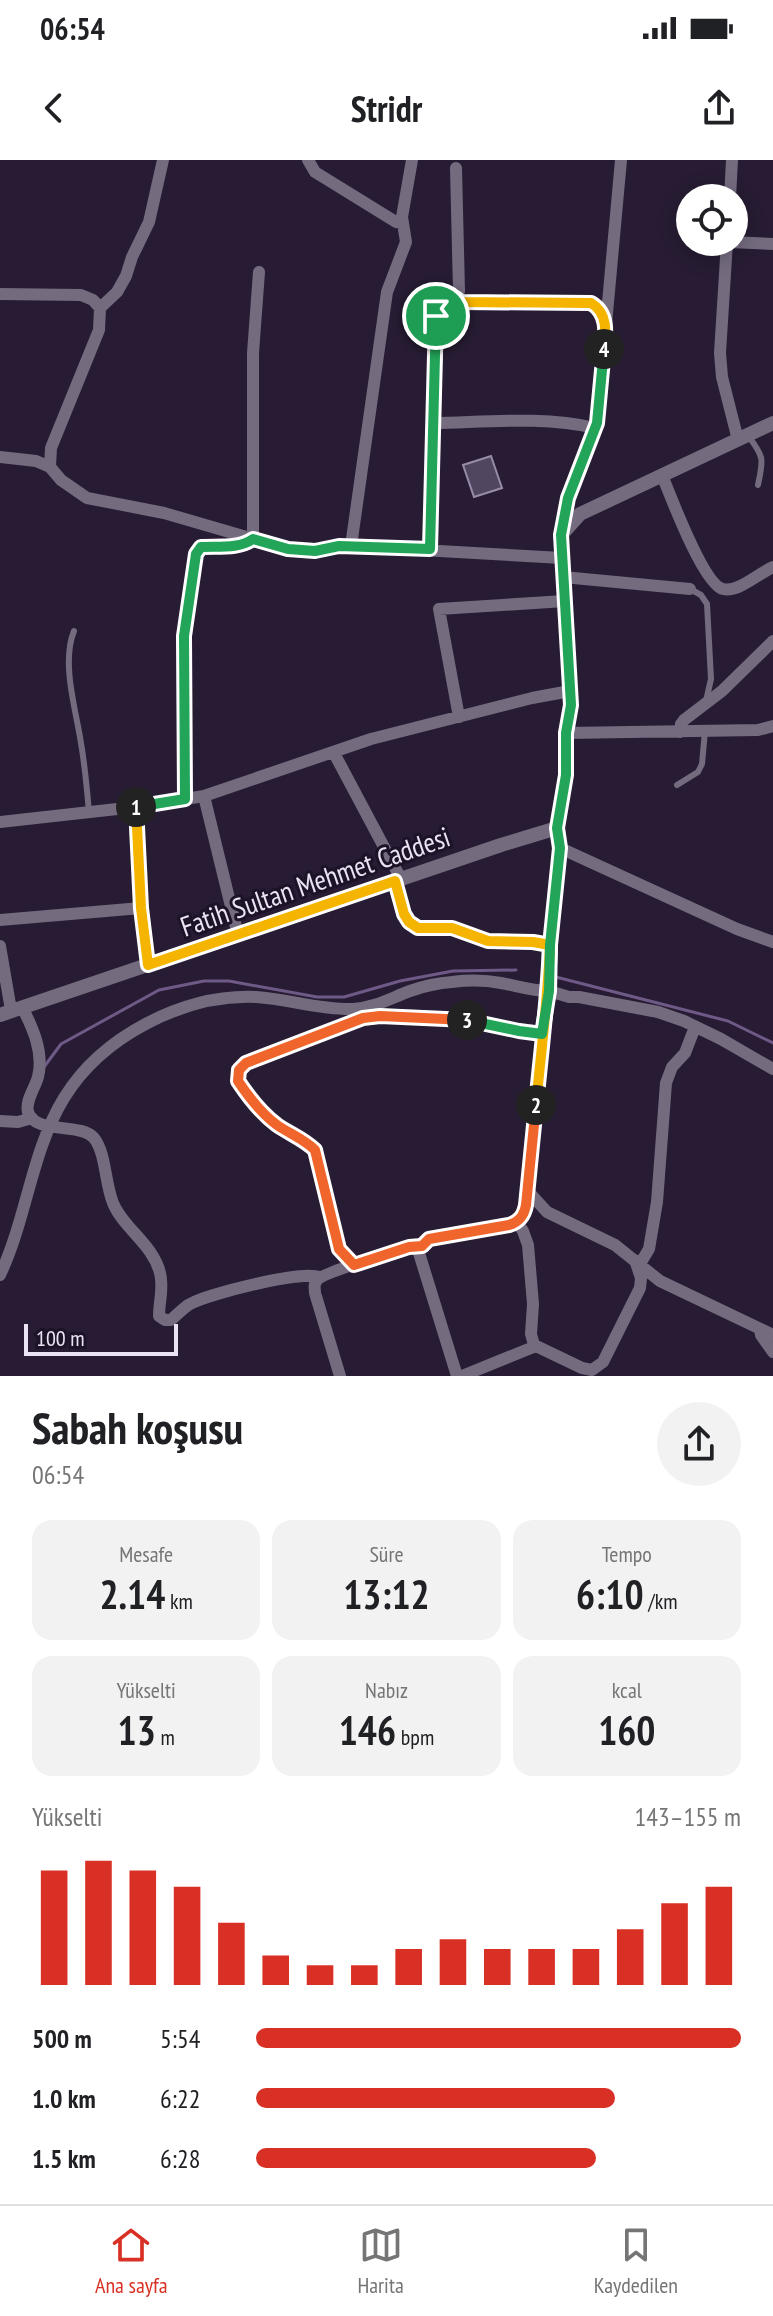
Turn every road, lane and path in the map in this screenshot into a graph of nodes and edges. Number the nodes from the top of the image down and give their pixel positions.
1 (163, 160) edge
2 (308, 160) edge
3 (412, 160) edge
4 (621, 160) edge
5 (732, 160) edge
6 (456, 168) dead end
7 (731, 184) edge
8 (403, 223) junction
9 (748, 243) edge
10 (773, 244) edge
11 (727, 256) edge
12 (259, 272) dead end
13 (0, 294) edge
14 (456, 298) junction
15 (100, 308) junction
16 (606, 328) junction
17 (434, 423) junction
18 (773, 423) edge
19 (595, 428) junction
20 (742, 438) junction
21 (0, 457) edge
22 (50, 467) junction
23 (662, 475) junction
24 (758, 485) dead end
25 (561, 535) junction
26 (253, 539) junction
27 (351, 546) junction
28 (430, 549) junction
29 (562, 558) junction
30 (773, 567) edge
31 (563, 577) junction
32 (690, 589) joint
33 (565, 601) junction
34 (74, 631) dead end
35 (773, 641) edge
36 (570, 691) junction
37 (705, 704) junction
38 (459, 717) junction
39 (773, 726) edge
40 (705, 731) junction
41 (680, 732) junction
42 (566, 733) junction
43 (334, 753) junction
44 (677, 785) dead end
45 (204, 796) junction
46 (185, 799) junction
47 (135, 807) junction
48 (89, 812) junction
49 (0, 822) edge
50 (557, 828) junction
51 (560, 848) junction
52 (398, 880) junction
53 (141, 908) junction
54 (0, 920) edge
55 (238, 935) junction
56 (773, 942) edge
57 (550, 945) junction
58 (0, 946) edge
59 (148, 965) junction
60 (549, 991) junction
61 (11, 1011) edge
62 (695, 1027) junction
63 (542, 1034) junction
64 (773, 1069) edge
65 (32, 1118) junction
66 (0, 1121) edge
67 (50, 1126) junction
68 (527, 1190) junction
69 (517, 1222) junction
70 (422, 1246) junction
71 (637, 1262) junction
72 (354, 1265) junction
73 (0, 1275) edge
74 (319, 1277) junction
75 (760, 1329) junction
76 (773, 1335) edge
77 (536, 1346) junction
78 (773, 1352) edge
79 (596, 1368) junction
80 (340, 1376) edge
81 (460, 1376) edge
82 (609, 1376) edge

1 - 15 street
2 - 8 street
3 - 8 street
4 - 16 street
5 - 7 street
6 - 14 street
8 - 27 street
9 - 10 street
11 - 20 street
12 - 26 street
13 - 15 street
14 - 16 street
14 - 17 street
15 - 22 street
16 - 19 street
17 - 19 street
17 - 28 street
18 - 20 street
19 - 25 street
20 - 23 street
20 - 24 lane
21 - 22 street
22 - 26 street
23 - 25 street
23 - 30 street
25 - 29 street
26 - 27 street
26 - 46 street
27 - 28 street
28 - 29 street
29 - 31 street
31 - 32 street
31 - 33 street
32 - 37 lane
33 - 36 street
33 - 38 street
34 - 48 lane
35 - 37 street
36 - 38 street
36 - 42 street
37 - 41 street
38 - 43 street
39 - 40 street
40 - 41 street
40 - 44 lane
41 - 42 street
42 - 50 street
43 - 45 street
43 - 52 street
45 - 46 street
45 - 55 street
46 - 47 street
47 - 48 street
47 - 53 street
48 - 49 street
50 - 51 street
50 - 52 street, Fatih Sultan Mehmet Caddesi
51 - 56 street
51 - 57 street
52 - 55 street, Fatih Sultan Mehmet Caddesi
52 - 57 lane
53 - 54 street
53 - 59 street
55 - 59 street, Fatih Sultan Mehmet Caddesi
57 - 60 street
58 - 61 street
59 - 61 street, Fatih Sultan Mehmet Caddesi
60 - 62 street
60 - 63 street
60 - 67 street
61 - 65 street
62 - 64 street
62 - 71 street
63 - 68 street
63 - 72 street
65 - 66 street
65 - 67 street
67 - 73 street
67 - 74 street
68 - 69 street
68 - 71 street
69 - 70 street
69 - 77 street
70 - 72 street
70 - 81 street
71 - 75 street
71 - 79 street
72 - 74 street
74 - 80 street
75 - 76 street
75 - 78 street
77 - 79 street
77 - 81 street
79 - 82 street

